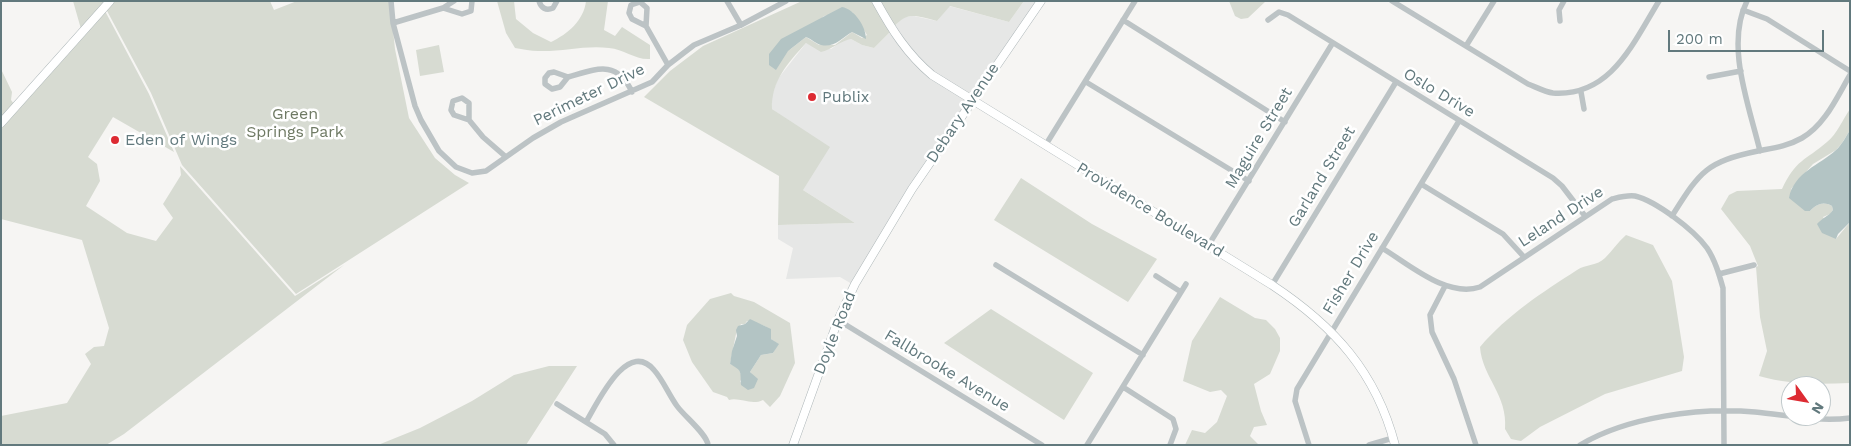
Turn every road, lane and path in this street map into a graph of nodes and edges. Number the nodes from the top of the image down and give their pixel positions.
1 (110, 1) edge
2 (392, 1) edge
3 (454, 1) edge
4 (472, 1) edge
5 (539, 1) edge
6 (557, 1) edge
7 (727, 1) edge
8 (786, 1) edge
9 (876, 1) edge
10 (1041, 1) edge
11 (1135, 1) edge
12 (1392, 1) edge
13 (1494, 1) edge
14 (1564, 1) edge
15 (1659, 1) edge
16 (1747, 1) edge
17 (444, 8) junction
18 (1743, 10) junction
19 (1123, 20) junction
20 (1268, 20) dead end
21 (1560, 21) dead end
22 (393, 23) junction
23 (646, 26) dead end
24 (741, 26) junction
25 (1332, 44) junction
26 (1466, 46) junction
27 (668, 65) junction
28 (1742, 71) junction
29 (1850, 71) edge
30 (1850, 75) edge
31 (568, 77) dead end
32 (1709, 77) dead end
33 (1086, 82) junction
34 (1396, 82) junction
35 (632, 92) junction
36 (1581, 92) junction
37 (971, 100) junction
38 (1584, 109) dead end
39 (469, 120) dead end
40 (1459, 121) junction
41 (1285, 122) junction
42 (1, 123) edge
43 (1045, 146) junction
44 (1760, 151) junction
45 (506, 157) junction
46 (1249, 181) junction
47 (1421, 184) junction
48 (1585, 216) junction
49 (1672, 216) junction
50 (889, 226) joint
51 (1208, 246) junction
52 (1382, 248) junction
53 (1524, 257) junction
54 (996, 265) dead end
55 (1754, 265) dead end
56 (1720, 274) junction
57 (1156, 276) dead end
58 (1186, 284) dead end
59 (1272, 285) junction
60 (1445, 286) junction
61 (1181, 292) junction
62 (838, 320) junction
63 (1332, 331) junction
64 (1143, 355) junction
65 (1123, 387) junction
66 (557, 404) dead end
67 (1724, 410) junction
68 (1850, 418) edge
69 (586, 422) junction
70 (1394, 441) edge
71 (708, 443) edge
72 (614, 445) edge
73 (793, 445) edge
74 (1042, 445) edge
75 (1087, 445) edge
76 (1170, 445) edge
77 (1309, 445) edge
78 (1369, 445) edge
79 (1476, 445) edge
80 (1580, 445) edge
81 (1724, 445) edge

1 - 42 main road
2 - 22 street, Perimeter Drive
3 - 17 street
4 - 17 street
5 - 6 street
7 - 24 street
8 - 24 street, Perimeter Drive
9 - 37 main road, Providence Boulevard
10 - 37 main road, Debary Avenue
11 - 19 street
12 - 26 street
13 - 26 street
14 - 21 street
15 - 36 street
16 - 18 street
17 - 22 street
18 - 28 street
18 - 29 street
19 - 33 street
19 - 41 street
20 - 25 street, Oslo Drive
22 - 45 street, Perimeter Drive
23 - 27 street
24 - 27 street, Perimeter Drive
25 - 34 street, Oslo Drive
25 - 41 street, Maguire Street
26 - 36 street
27 - 35 street, Perimeter Drive
28 - 32 street
28 - 44 street
30 - 44 street
31 - 35 street
33 - 43 street
33 - 46 street
34 - 40 street, Oslo Drive
34 - 59 street, Garland Street
35 - 45 street, Perimeter Drive
36 - 38 street
37 - 43 main road, Providence Boulevard
37 - 50 main road, Debary Avenue
39 - 45 street
40 - 47 street, Fisher Drive
40 - 48 street, Oslo Drive
41 - 46 street, Maguire Street
43 - 51 main road, Providence Boulevard
44 - 49 street
46 - 51 street, Maguire Street
47 - 52 street, Fisher Drive
47 - 53 street
48 - 49 street, Leland Drive
48 - 53 street, Leland Drive
49 - 56 street, Leland Drive
50 - 62 main road, Doyle Road
51 - 59 main road, Providence Boulevard
52 - 60 street, Leland Drive
52 - 63 street, Fisher Drive
53 - 60 street, Leland Drive
54 - 64 street
55 - 56 street
56 - 67 street, Leland Drive
57 - 61 street
58 - 61 street
59 - 63 main road, Providence Boulevard
60 - 79 street
61 - 64 street
62 - 73 main road, Doyle Road
62 - 74 street, Fallbrooke Avenue
63 - 70 main road, Providence Boulevard
63 - 77 street, Fisher Drive
64 - 65 street
65 - 75 street
65 - 76 street
66 - 69 street
67 - 68 street
67 - 80 street
67 - 81 street, Leland Drive
69 - 71 street
69 - 72 street
70 - 78 street

